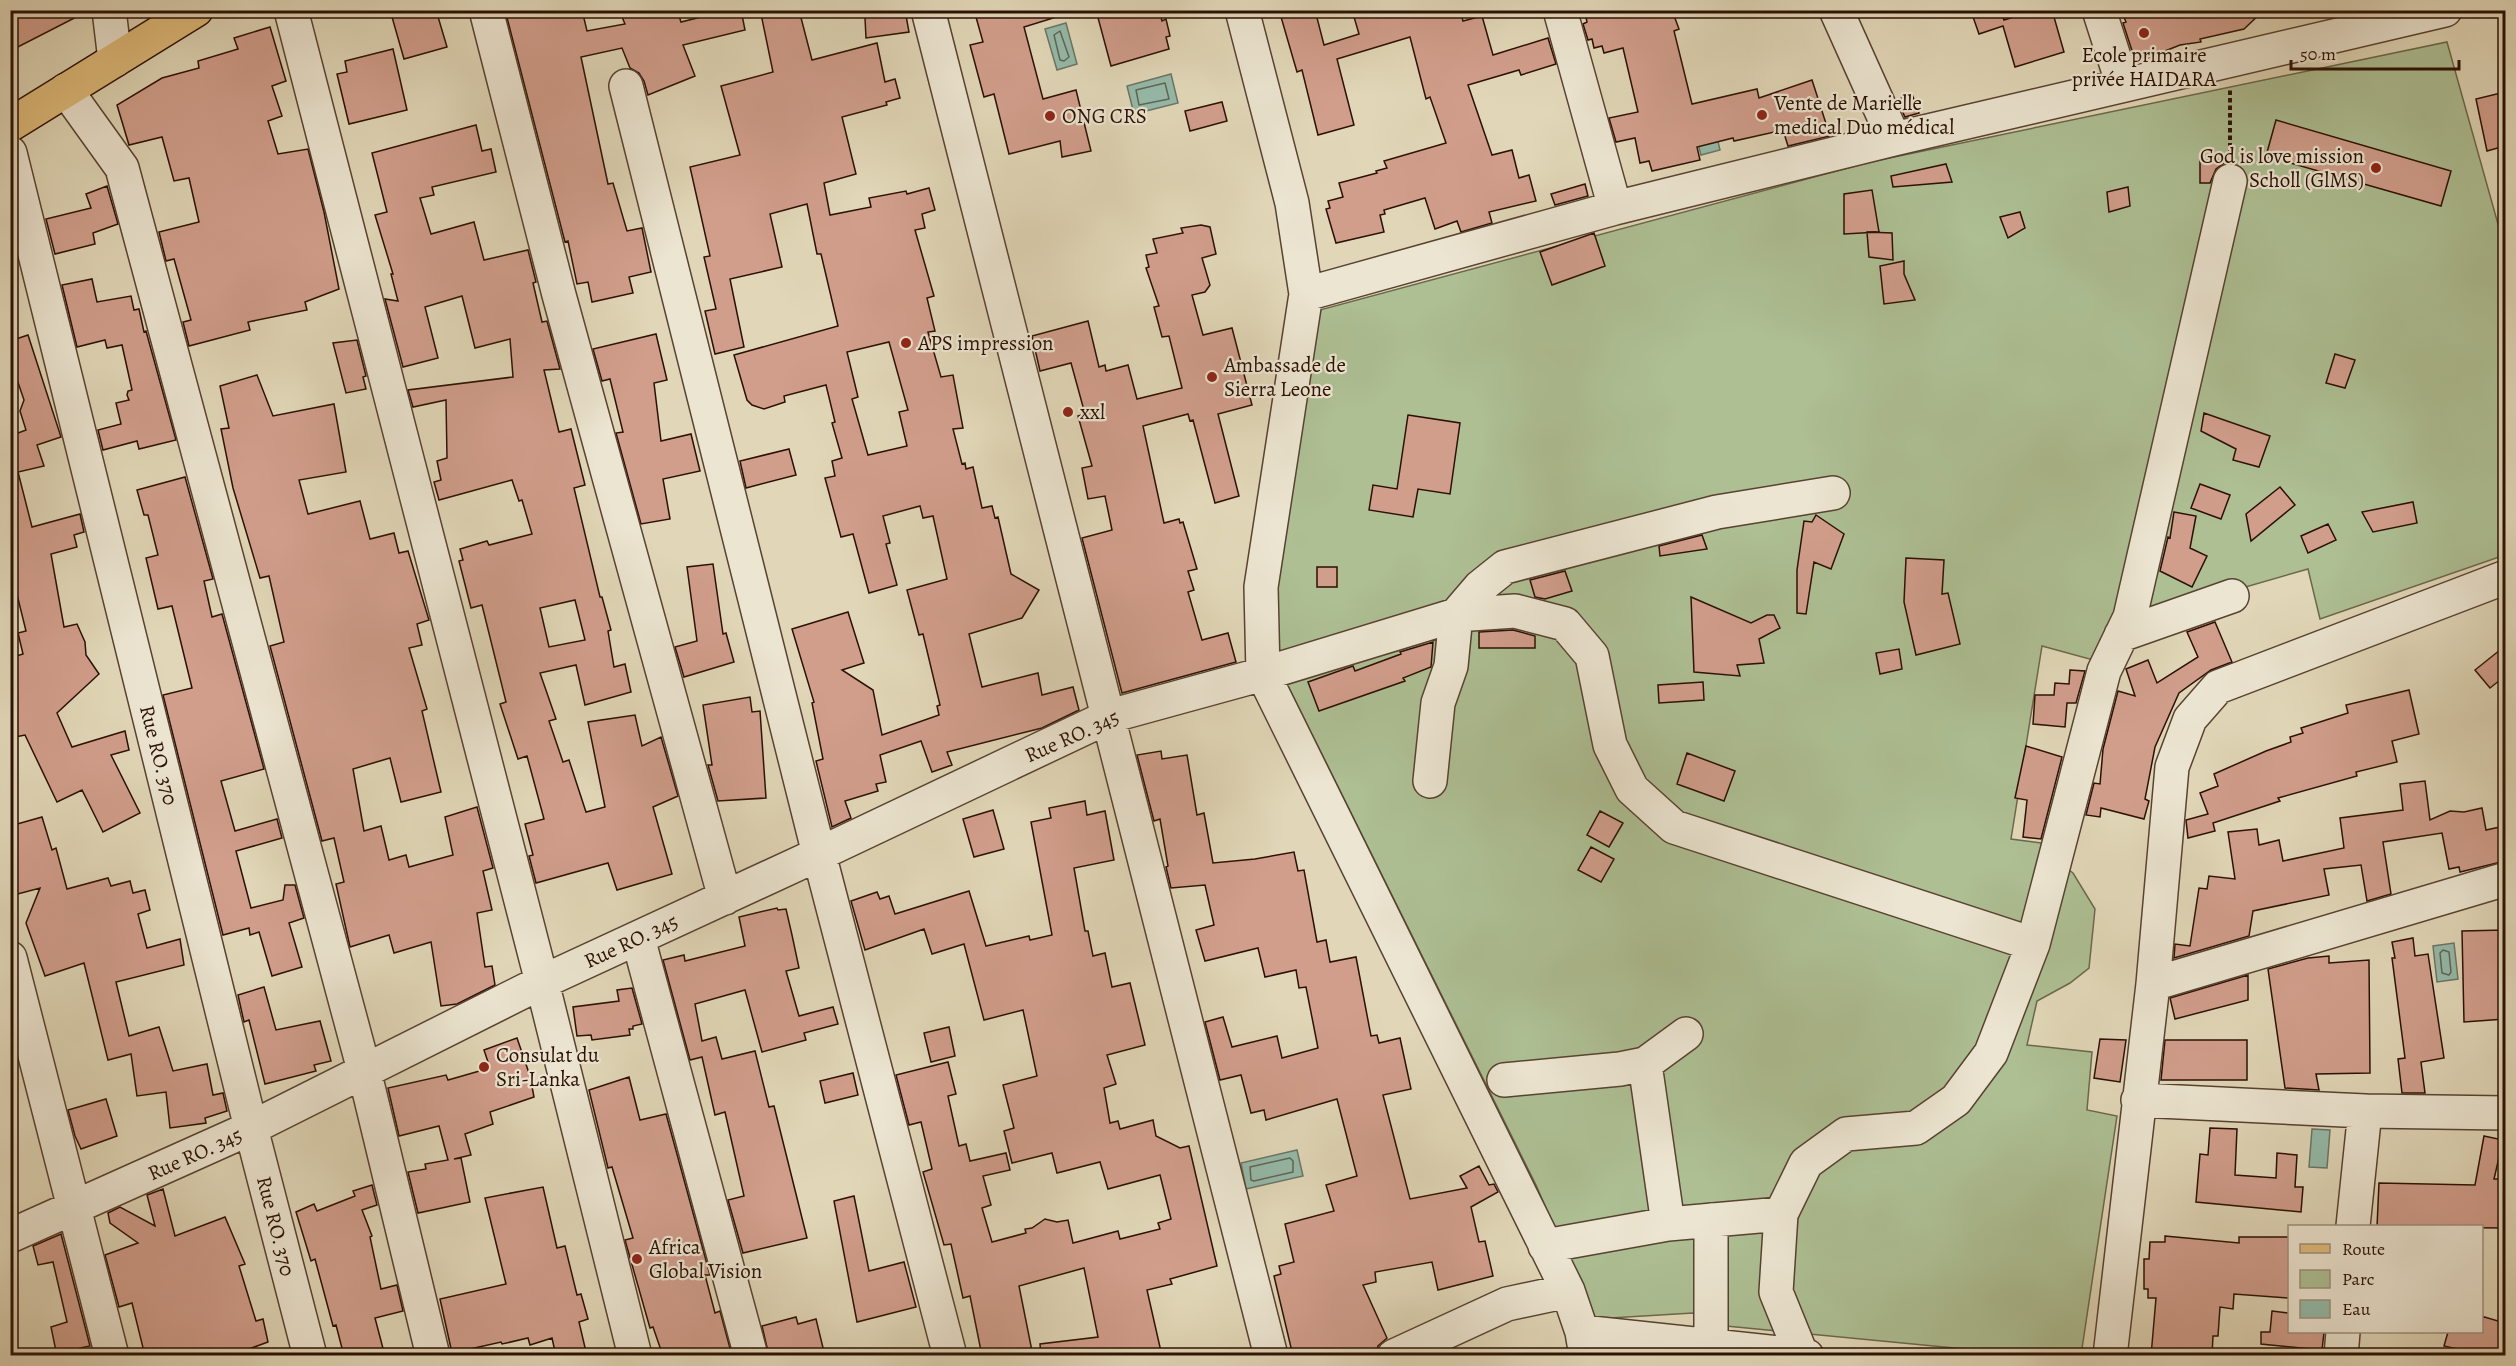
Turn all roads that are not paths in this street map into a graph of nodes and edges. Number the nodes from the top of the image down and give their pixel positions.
1 (109, 10) edge
2 (196, 10) edge
3 (291, 10) edge
4 (486, 10) edge
5 (928, 10) edge
6 (1242, 10) edge
7 (1560, 10) edge
8 (1836, 10) edge
9 (2099, 10) edge
10 (2445, 10) edge
11 (115, 60) junction
12 (2123, 85) junction
13 (626, 86) dead end
14 (66, 90) junction
15 (10, 124) edge
16 (1894, 139) junction
17 (10, 153) edge
18 (2230, 181) road end
19 (1615, 208) junction
20 (1306, 294) junction
21 (1833, 493) dead end
22 (2505, 577) edge
23 (2232, 596) dead end
24 (1456, 615) junction
25 (2121, 635) junction
26 (1263, 674) junction
27 (1110, 716) junction
28 (1430, 781) dead end
29 (819, 854) junction
30 (2505, 879) edge
31 (725, 898) junction
32 (638, 938) junction
33 (2033, 944) junction
34 (10, 958) edge
35 (542, 982) junction
36 (2153, 984) junction
37 (1686, 1034) dead end
38 (1644, 1064) junction
39 (364, 1070) junction
40 (1504, 1080) dead end
41 (2138, 1100) junction
42 (2365, 1110) junction
43 (2505, 1113) edge
44 (251, 1128) junction
45 (75, 1208) junction
46 (1781, 1214) junction
47 (1711, 1220) junction
48 (1668, 1224) junction
49 (2354, 1225) edge
50 (10, 1236) edge
51 (1545, 1246) junction
52 (1568, 1291) junction
53 (2343, 1333) edge
54 (1584, 1344) edge
55 (1711, 1345) junction
56 (1802, 1355) edge
57 (112, 1356) edge
58 (310, 1356) edge
59 (433, 1356) edge
60 (635, 1356) edge
61 (751, 1356) edge
62 (950, 1356) edge
63 (1271, 1356) edge
64 (1394, 1356) edge
65 (1807, 1356) edge
66 (2110, 1356) edge
67 (2341, 1356) edge

1 - 11 street
2 - 11 main road
3 - 35 street
4 - 31 street
5 - 27 street
6 - 20 street
7 - 19 street
8 - 16 street
9 - 12 street
10 - 12 street
11 - 14 main road
12 - 16 street
13 - 29 street
14 - 15 main road
14 - 39 street
16 - 19 street
17 - 44 street, Rue RO. 370
18 - 25 street
19 - 20 street
20 - 26 street
21 - 24 street
22 - 36 street
23 - 25 street
24 - 26 street, Rue RO. 345
24 - 28 street
24 - 33 street, Rue RO. 345
25 - 33 street
26 - 27 street, Rue RO. 345
26 - 51 street
27 - 29 street, Rue RO. 345
27 - 63 street
29 - 31 street, Rue RO. 345
29 - 62 street
30 - 36 street
31 - 32 street, Rue RO. 345
32 - 35 street, Rue RO. 345
32 - 61 street
33 - 46 street
34 - 45 street
35 - 39 street, Rue RO. 345
35 - 60 street
36 - 41 street
37 - 38 street
38 - 40 street
38 - 48 street
39 - 44 street, Rue RO. 345
39 - 59 street
41 - 42 street
41 - 66 street
42 - 43 street
42 - 49 street
44 - 45 street, Rue RO. 345
44 - 58 street, Rue RO. 370
45 - 50 street, Rue RO. 345
45 - 57 street
46 - 47 street
46 - 56 street
47 - 48 street
47 - 55 street
48 - 51 street
51 - 52 street
52 - 54 street
52 - 64 street
53 - 67 street
54 - 55 street
55 - 56 street
56 - 65 street

